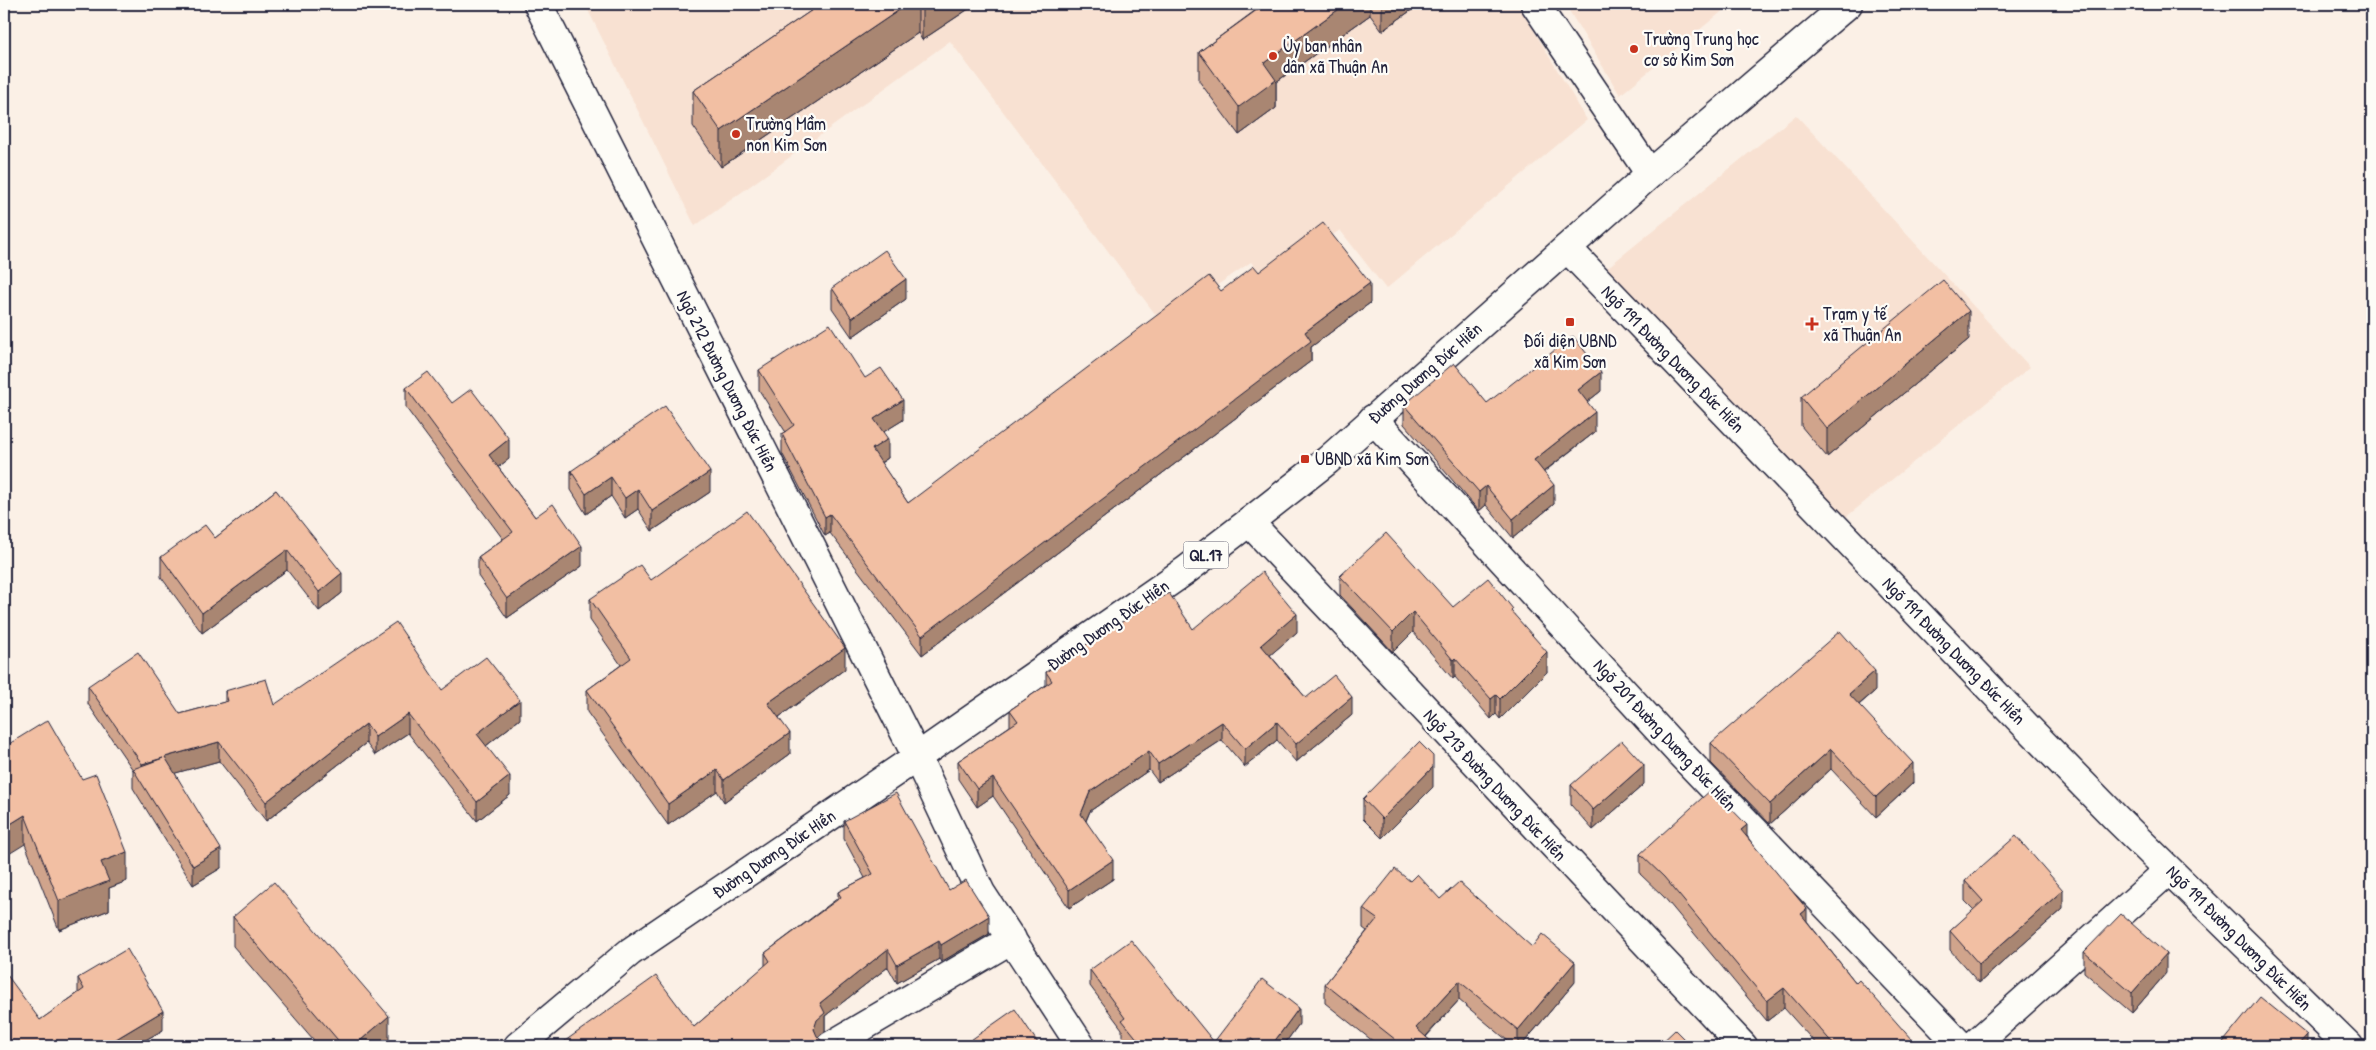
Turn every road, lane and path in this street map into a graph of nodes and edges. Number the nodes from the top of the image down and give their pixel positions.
1 (538, 4) edge
2 (1535, 4) edge
3 (1848, 4) edge
4 (1650, 174) junction
5 (1567, 248) junction
6 (1373, 419) junction
7 (1249, 522) junction
8 (917, 758) junction
9 (2169, 870) junction
10 (1012, 939) junction
11 (518, 1046) edge
12 (830, 1046) edge
13 (1081, 1046) edge
14 (1743, 1046) edge
15 (1961, 1046) edge
16 (1973, 1046) edge
17 (2349, 1046) edge

1 - 8 main road, Ngõ 212 Đường Dương Đức Hiền
2 - 4 main road
3 - 4 main road, Đường Dương Đức Hiền / QL.17
4 - 5 main road, Đường Dương Đức Hiền / QL.17
5 - 6 main road, Đường Dương Đức Hiền / QL.17
5 - 9 main road, Ngõ 191 Đường Dương Đức Hiền
6 - 7 main road, Đường Dương Đức Hiền / QL.17
6 - 15 main road, Ngõ 201 Đường Dương Đức Hiền
7 - 8 main road, Đường Dương Đức Hiền / QL.17
7 - 14 main road, Ngõ 213 Đường Dương Đức Hiền
8 - 10 main road, Ngõ 212 Đường Dương Đức Hiền
8 - 11 main road, Đường Dương Đức Hiền / QL.17
9 - 16 main road
9 - 17 main road, Ngõ 191 Đường Dương Đức Hiền
10 - 12 main road
10 - 13 main road, Ngõ 212 Đường Dương Đức Hiền

